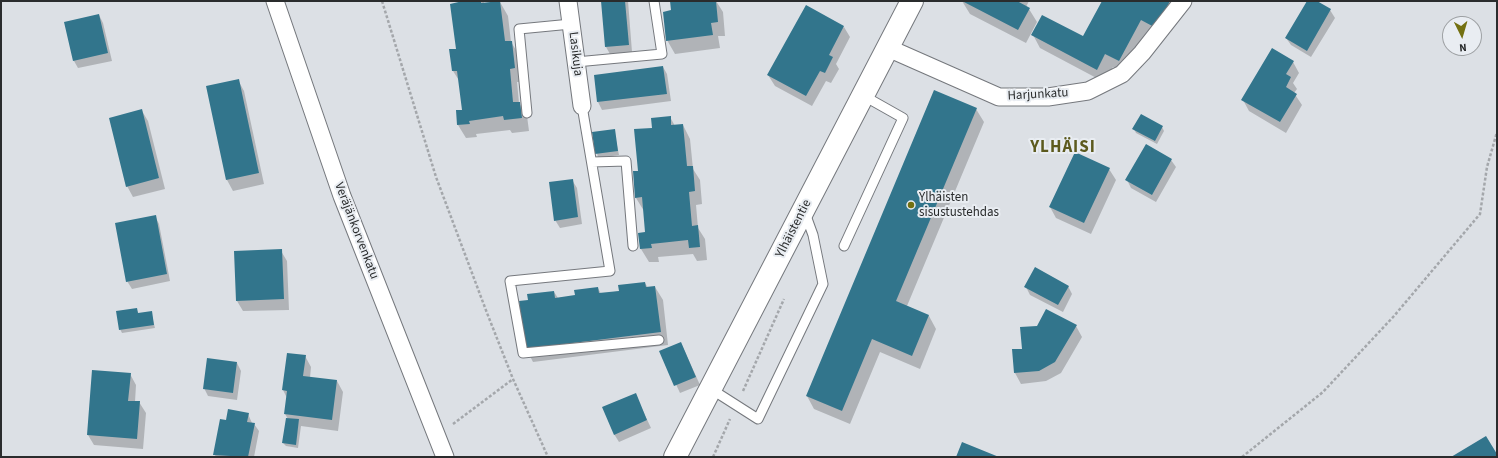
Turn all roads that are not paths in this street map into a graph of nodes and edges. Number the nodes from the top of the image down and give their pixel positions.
1 (275, 1) edge
2 (568, 1) edge
3 (654, 1) edge
4 (912, 1) edge
5 (1183, 1) edge
6 (571, 24) junction
7 (888, 48) junction
8 (576, 62) junction
9 (864, 96) junction
10 (582, 106) joint
11 (527, 113) dead end
12 (592, 162) junction
13 (804, 211) junction
14 (633, 246) dead end
15 (844, 246) dead end
16 (659, 340) dead end
17 (711, 389) junction
18 (445, 457) edge
19 (675, 457) edge

1 - 18 street, Veräjänkorvenkatu
2 - 6 street, Lasikuja
3 - 8 lane
4 - 7 street, Ylhäistentie
5 - 7 street, Harjunkatu
6 - 8 street, Lasikuja
6 - 11 lane
7 - 9 street, Ylhäistentie
8 - 10 street, Lasikuja
9 - 13 street, Ylhäistentie
9 - 15 lane
10 - 12 lane
12 - 14 lane
12 - 16 lane
13 - 17 street, Ylhäistentie
13 - 17 lane
17 - 19 street, Ylhäistentie

